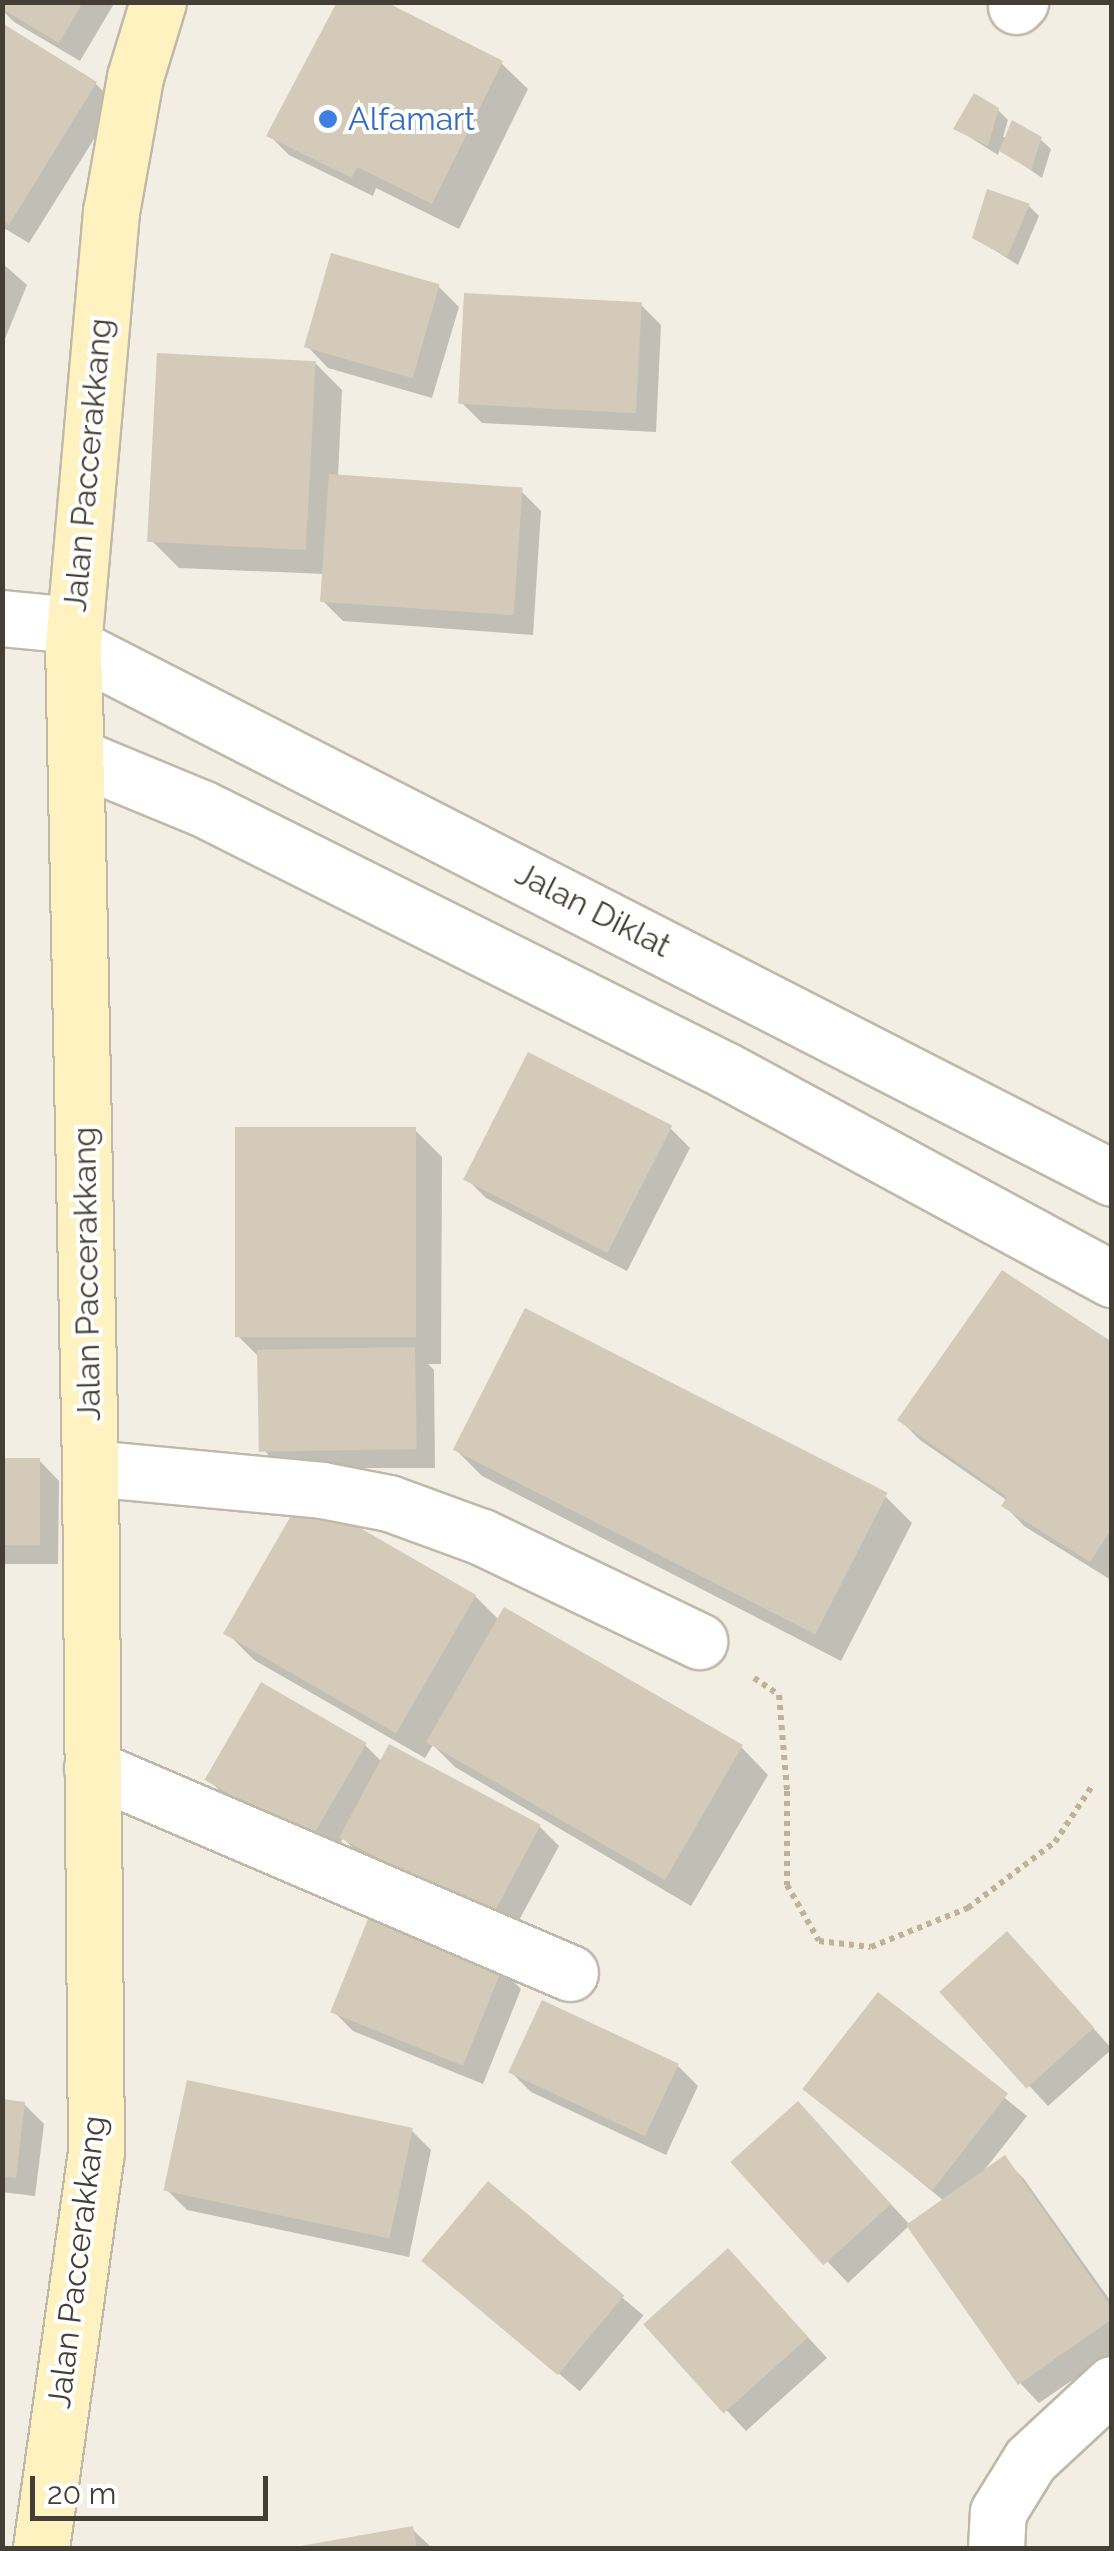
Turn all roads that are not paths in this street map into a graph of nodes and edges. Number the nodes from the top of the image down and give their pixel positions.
1 (158, 2) edge
2 (2, 618) edge
3 (74, 636) junction
4 (78, 757) junction
5 (761, 995) junction
6 (725, 1070) junction
7 (1112, 1178) edge
8 (1112, 1279) edge
9 (90, 1468) junction
10 (700, 1641) road end
11 (92, 1768) junction
12 (570, 1972) dead end
13 (1112, 2384) edge
14 (41, 2548) edge
15 (996, 2548) edge

1 - 3 main road, Jalan Paccerakkang
2 - 3 street
3 - 4 main road, Jalan Paccerakkang
3 - 5 street, Jalan Diklat
4 - 6 street
4 - 9 main road, Jalan Paccerakkang
5 - 6 street
5 - 7 street, Jalan Diklat
6 - 8 street
9 - 10 street
9 - 11 main road, Jalan Paccerakkang
11 - 12 street
11 - 14 main road, Jalan Paccerakkang
13 - 15 street

